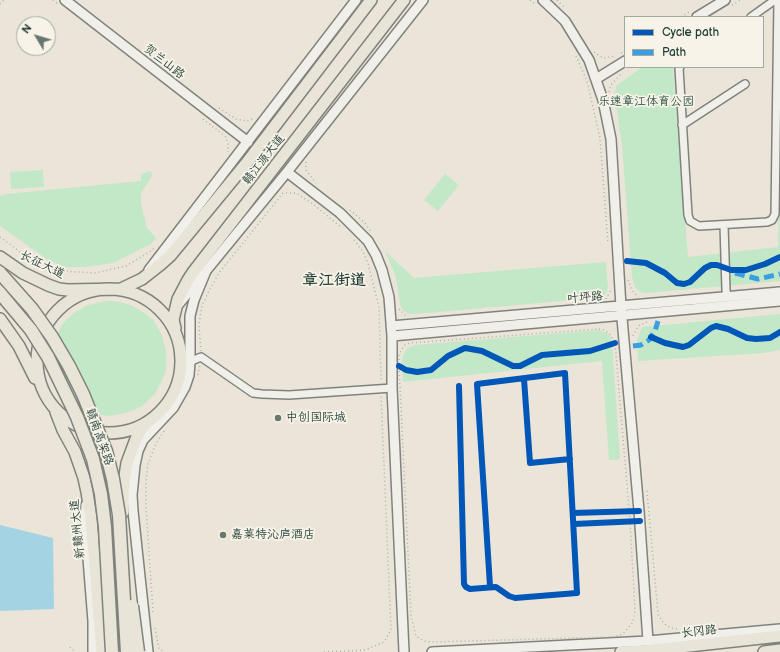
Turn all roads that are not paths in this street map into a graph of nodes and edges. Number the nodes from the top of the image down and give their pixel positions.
1 (356, 0) edge
2 (371, 0) edge
3 (404, 0) edge
4 (423, 0) edge
5 (725, 0) edge
6 (777, 0) edge
7 (62, 2) edge
8 (541, 3) edge
9 (699, 16) edge
10 (753, 16) edge
11 (624, 62) edge
12 (679, 68) edge
13 (596, 79) junction
14 (745, 84) dead end
15 (682, 125) junction
16 (248, 142) junction
17 (287, 172) junction
18 (724, 225) junction
19 (0, 257) edge
20 (206, 271) junction
21 (0, 273) edge
22 (142, 279) junction
23 (112, 288) junction
24 (98, 289) junction
25 (780, 292) edge
26 (0, 293) edge
27 (727, 296) junction
28 (780, 301) edge
29 (175, 310) junction
30 (622, 311) junction
31 (0, 319) edge
32 (392, 326) junction
33 (392, 336) junction
34 (179, 343) junction
35 (186, 364) junction
36 (392, 388) junction
37 (43, 390) junction
38 (54, 409) junction
39 (158, 415) junction
40 (87, 492) junction
41 (119, 515) junction
42 (780, 629) edge
43 (780, 636) edge
44 (648, 641) junction
45 (780, 650) edge
46 (94, 652) edge
47 (102, 652) edge
48 (112, 652) edge
49 (128, 652) edge
50 (133, 652) edge
51 (138, 652) edge
52 (148, 652) edge
53 (404, 652) edge
54 (432, 652) edge
55 (621, 652) edge
56 (764, 652) edge

1 - 16 street
2 - 22 main road, 赣江源大道
3 - 29 main road, 赣江源大道
4 - 17 street
5 - 9 street
6 - 10 street
6 - 18 street
7 - 16 street, 贺兰山路
8 - 13 street
11 - 13 street
12 - 15 street
13 - 30 street
14 - 15 street
15 - 18 street
16 - 22 street
17 - 20 street
17 - 32 street
18 - 27 street
19 - 24 main road, 长征大道
20 - 29 street
20 - 35 street
21 - 41 highway, 赣南高架路, bridge
22 - 23 main road, 赣江源大道
23 - 24 main road, 赣江源大道
23 - 34 main road
24 - 37 main road
25 - 27 street, 叶坪路
26 - 48 highway, 赣南高架路, bridge
27 - 30 street, 叶坪路
28 - 30 street, 叶坪路
29 - 34 main road, 赣江源大道
30 - 32 street, 叶坪路
30 - 33 street, 叶坪路
30 - 44 street
31 - 37 main road
32 - 33 street
33 - 36 street
34 - 35 main road
35 - 36 street
35 - 39 main road
35 - 52 street
36 - 53 street
37 - 38 main road, 新赣州大道
38 - 39 main road
38 - 40 main road, 新赣州大道
39 - 50 main road
40 - 46 street
40 - 47 main road, 新赣州大道
41 - 49 highway, 赣南高架路, bridge
41 - 51 highway, bridge
42 - 44 street
43 - 55 main road, 长冈路
44 - 54 street
45 - 56 main road

